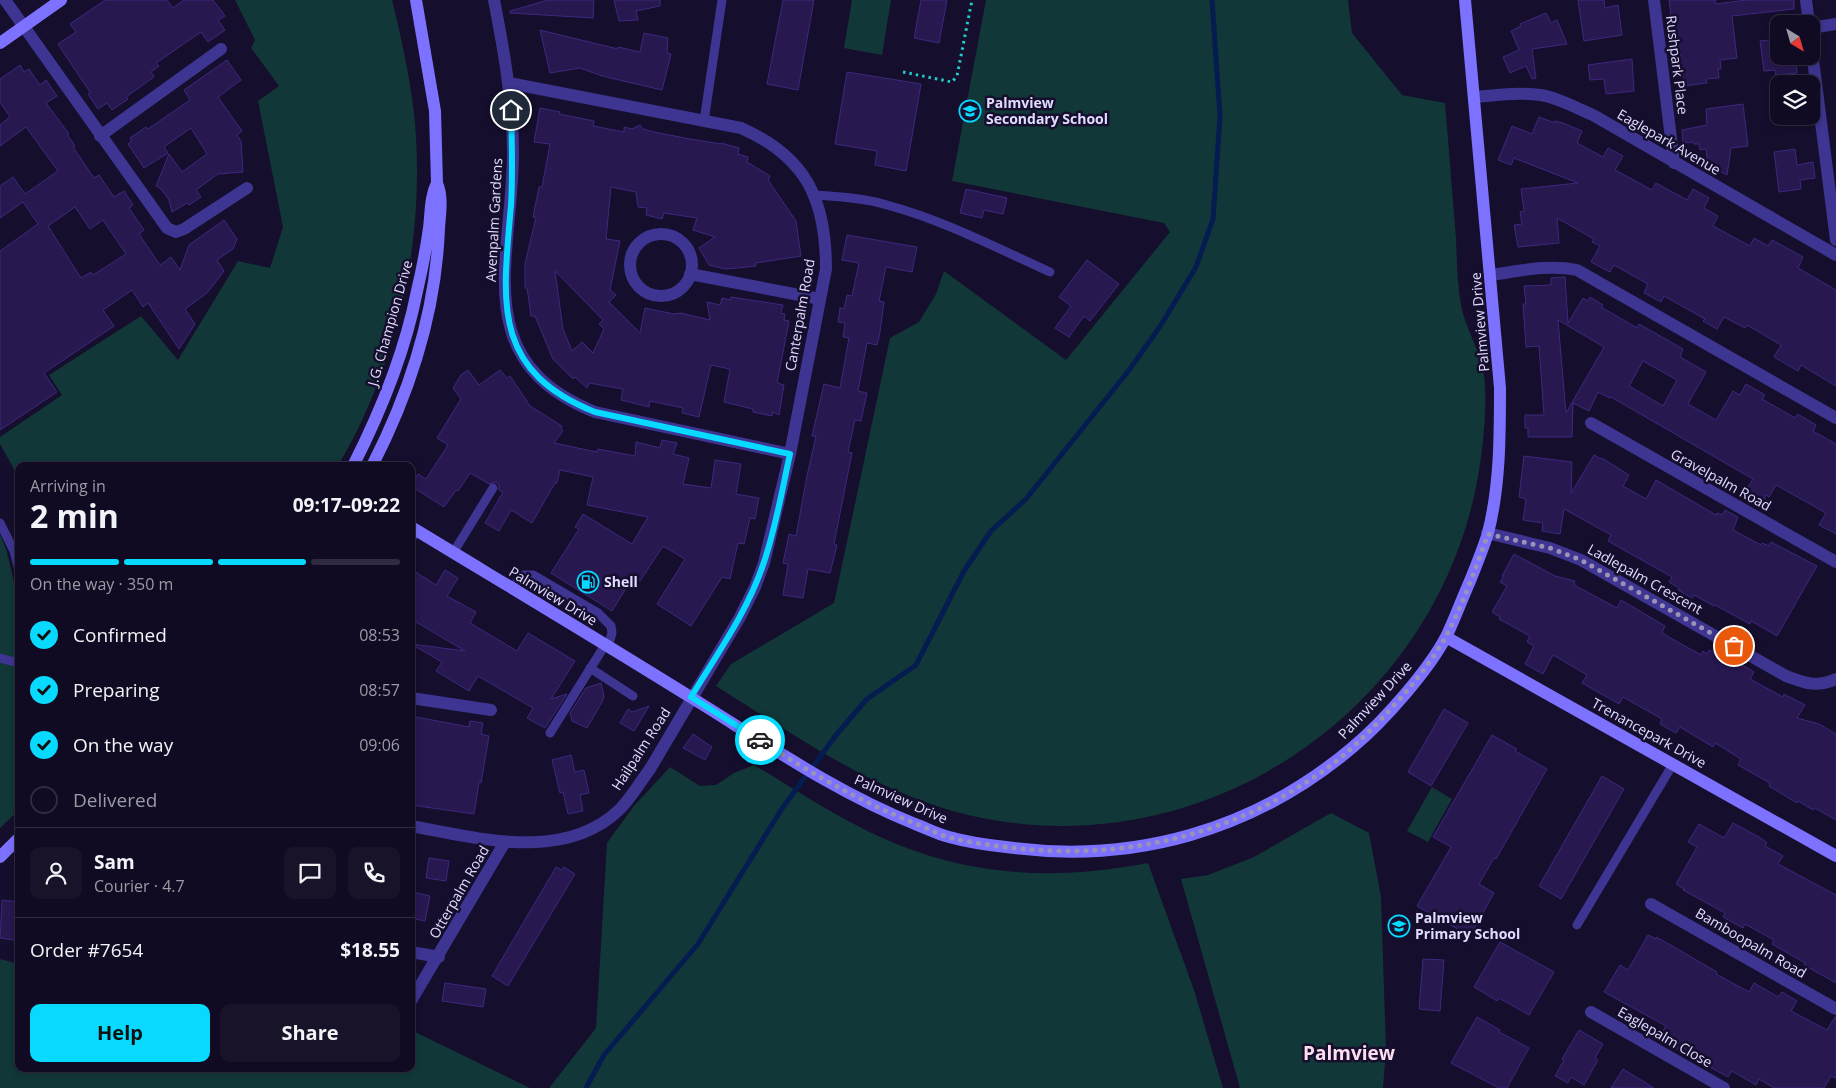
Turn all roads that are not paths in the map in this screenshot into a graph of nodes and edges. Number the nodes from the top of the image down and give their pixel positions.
1 (5, 0) edge
2 (61, 0) edge
3 (416, 0) edge
4 (494, 0) edge
5 (722, 0) edge
6 (1465, 0) edge
7 (1654, 0) edge
8 (1806, 0) edge
9 (1807, 15) edge
10 (1836, 24) edge
11 (23, 27) junction
12 (1820, 27) edge
13 (0, 43) edge
14 (221, 49) dead end
15 (1814, 65) edge
16 (509, 83) junction
17 (1474, 97) junction
18 (704, 121) junction
19 (100, 136) junction
20 (1674, 163) junction
21 (1833, 176) edge
22 (437, 183) junction
23 (247, 188) dead end
24 (815, 195) junction
25 (1836, 240) edge
26 (1836, 254) edge
27 (1050, 272) dead end
28 (690, 274) junction
29 (1491, 275) junction
30 (820, 299) junction
31 (1836, 418) edge
32 (1591, 423) dead end
33 (790, 454) junction
34 (355, 462) edge
35 (374, 462) edge
36 (493, 488) dead end
37 (0, 523) edge
38 (415, 533) edge
39 (1488, 534) junction
40 (453, 553) junction
41 (15, 555) edge
42 (1836, 562) edge
43 (513, 589) junction
44 (1446, 637) junction
45 (606, 646) junction
46 (0, 658) edge
47 (15, 662) edge
48 (590, 668) junction
49 (1836, 679) edge
50 (633, 696) dead end
51 (691, 697) junction
52 (415, 699) edge
53 (491, 710) dead end
54 (550, 733) dead end
55 (1672, 764) junction
56 (415, 827) edge
57 (15, 842) edge
58 (505, 842) junction
59 (1836, 856) edge
60 (0, 857) edge
61 (1651, 904) dead end
62 (1577, 925) dead end
63 (415, 953) edge
64 (439, 957) junction
65 (415, 996) edge
66 (1836, 1009) edge
67 (1591, 1012) dead end
68 (1724, 1088) edge

1 - 11 street
2 - 11 street
3 - 22 street, J.G. Champion Drive
4 - 16 street, Avenpalm Gardens
5 - 18 lane
6 - 17 street, Palmview Drive
7 - 20 street, Rushpark Place
8 - 9 street
10 - 12 street
11 - 13 street
11 - 19 street
14 - 19 street
15 - 21 street
16 - 18 street, Canterpalm Road
16 - 33 street, Avenpalm Gardens
17 - 20 street, Eaglepark Avenue
17 - 29 street, Palmview Drive
18 - 24 street, Canterpalm Road
19 - 23 street
20 - 26 street, Eaglepark Avenue
21 - 25 street
22 - 34 street, J.G. Champion Drive
22 - 35 street, J.G. Champion Drive
24 - 27 lane
24 - 30 street, Canterpalm Road
28 - 28 street
28 - 30 street
29 - 31 street
29 - 39 street, Palmview Drive
30 - 33 street, Canterpalm Road
32 - 42 street, Gravelpalm Road
33 - 51 street, Canterpalm Road
36 - 40 lane
37 - 41 lane
38 - 40 street, Palmview Drive
39 - 44 street, Palmview Drive
39 - 49 street, Ladlepalm Crescent
40 - 43 street, Palmview Drive
43 - 45 street, Palmview Drive
43 - 45 lane
44 - 51 street, Palmview Drive
44 - 55 street, Trenancepark Drive
45 - 48 lane
45 - 51 street, Palmview Drive
46 - 47 lane
48 - 50 lane
48 - 54 lane
51 - 58 street, Hailpalm Road
52 - 53 street
55 - 59 street, Trenancepark Drive
55 - 62 lane
56 - 58 street, Hailpalm Road
57 - 60 street
58 - 64 street, Otterpalm Road
61 - 66 street, Bamboopalm Road
63 - 64 street, Otterpalm Road
64 - 65 street, Otterpalm Road
67 - 68 street, Eaglepalm Close

